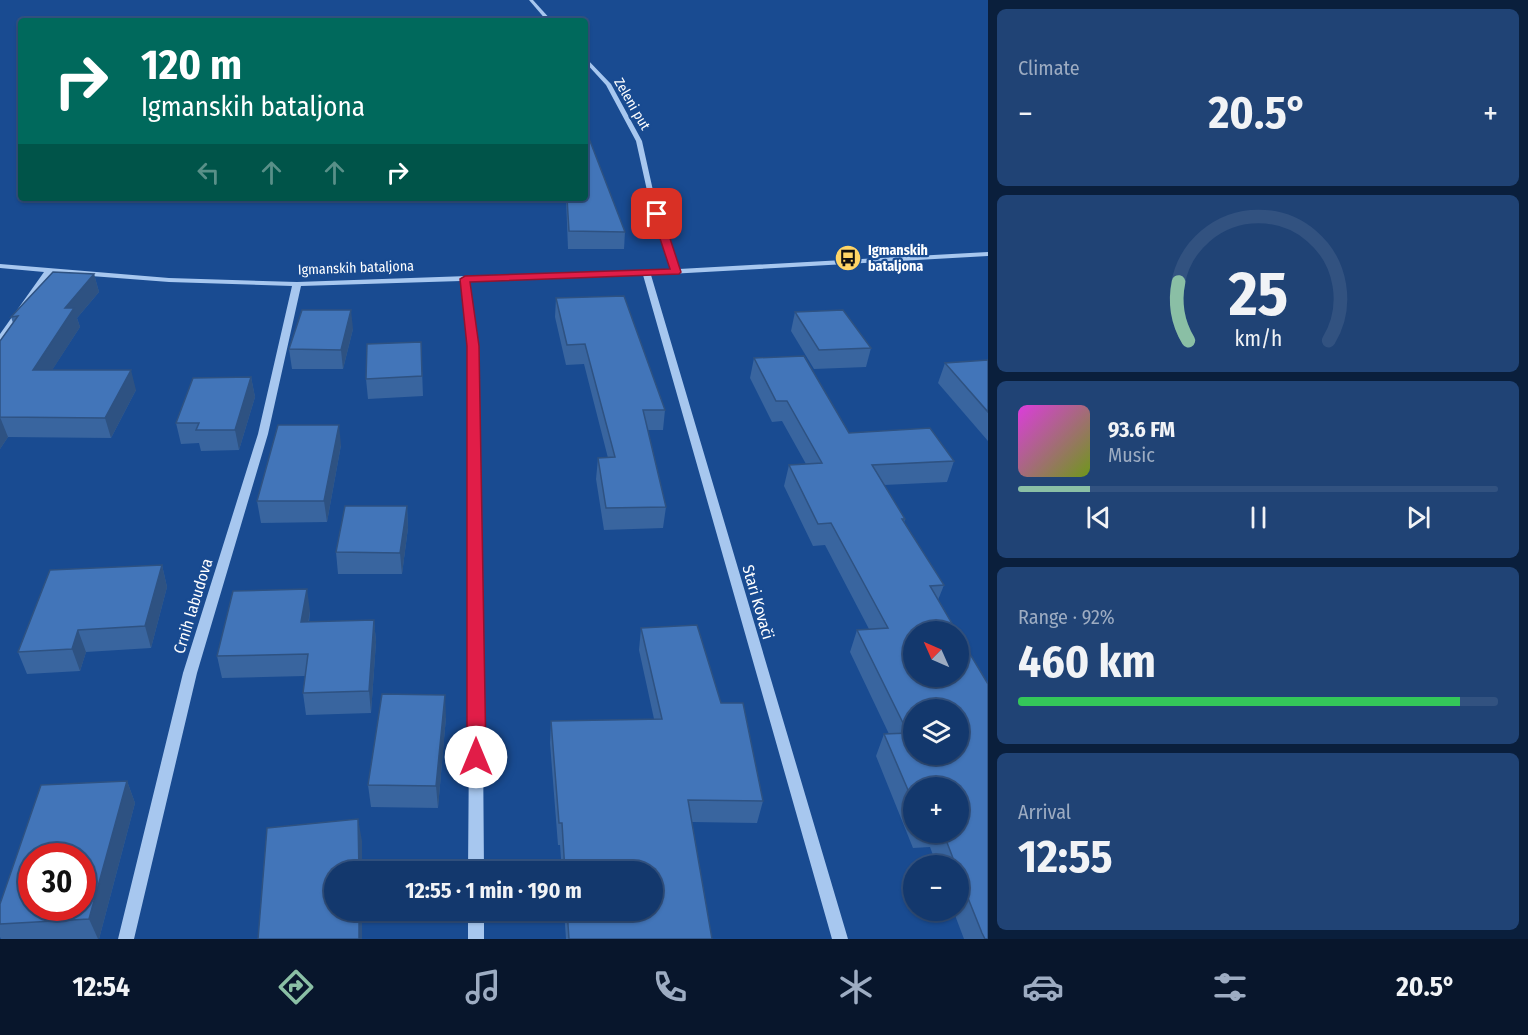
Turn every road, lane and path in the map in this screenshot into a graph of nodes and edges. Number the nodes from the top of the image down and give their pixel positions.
1 (531, 0) edge
2 (547, 18) edge
3 (588, 62) edge
4 (988, 254) edge
5 (0, 266) edge
6 (49, 271) junction
7 (676, 272) junction
8 (646, 273) junction
9 (465, 279) junction
10 (297, 284) junction
11 (0, 340) edge
12 (476, 861) edge
13 (476, 921) edge
14 (126, 939) edge
15 (476, 939) edge
16 (840, 939) edge

1 - 2 street
3 - 7 street, Zeleni put
4 - 7 street, Igmanskih bataljona
5 - 6 street, Igmanskih bataljona
6 - 10 street, Igmanskih bataljona
6 - 11 street
7 - 8 street, Igmanskih bataljona
8 - 9 street, Igmanskih bataljona
8 - 16 street, Stari Kovači
9 - 10 street, Igmanskih bataljona
9 - 12 street
10 - 14 street, Crnih labudova
13 - 15 street

